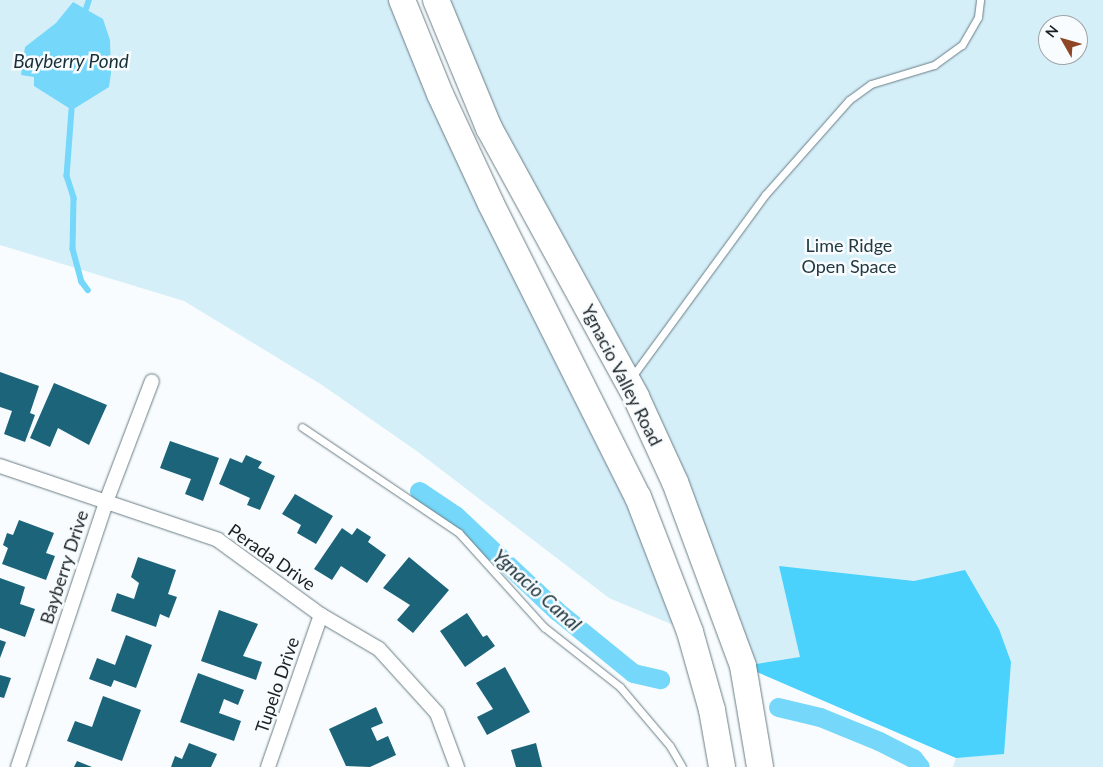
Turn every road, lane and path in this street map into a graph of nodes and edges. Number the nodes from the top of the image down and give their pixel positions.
1 (402, 0) edge
2 (436, 0) edge
3 (980, 0) edge
4 (152, 381) dead end
5 (628, 382) junction
6 (302, 427) dead end
7 (0, 466) edge
8 (106, 502) junction
9 (321, 615) junction
10 (18, 767) edge
11 (268, 767) edge
12 (457, 767) edge
13 (682, 767) edge
14 (722, 767) edge
15 (760, 767) edge

1 - 14 highway
2 - 5 highway, Ygnacio Valley Road
3 - 5 lane
4 - 8 street, Bayberry Drive
5 - 15 highway, Ygnacio Valley Road
6 - 13 lane
7 - 8 street, Perada Drive
8 - 9 street, Perada Drive
8 - 10 street, Bayberry Drive
9 - 11 street, Tupelo Drive
9 - 12 street, Perada Drive

